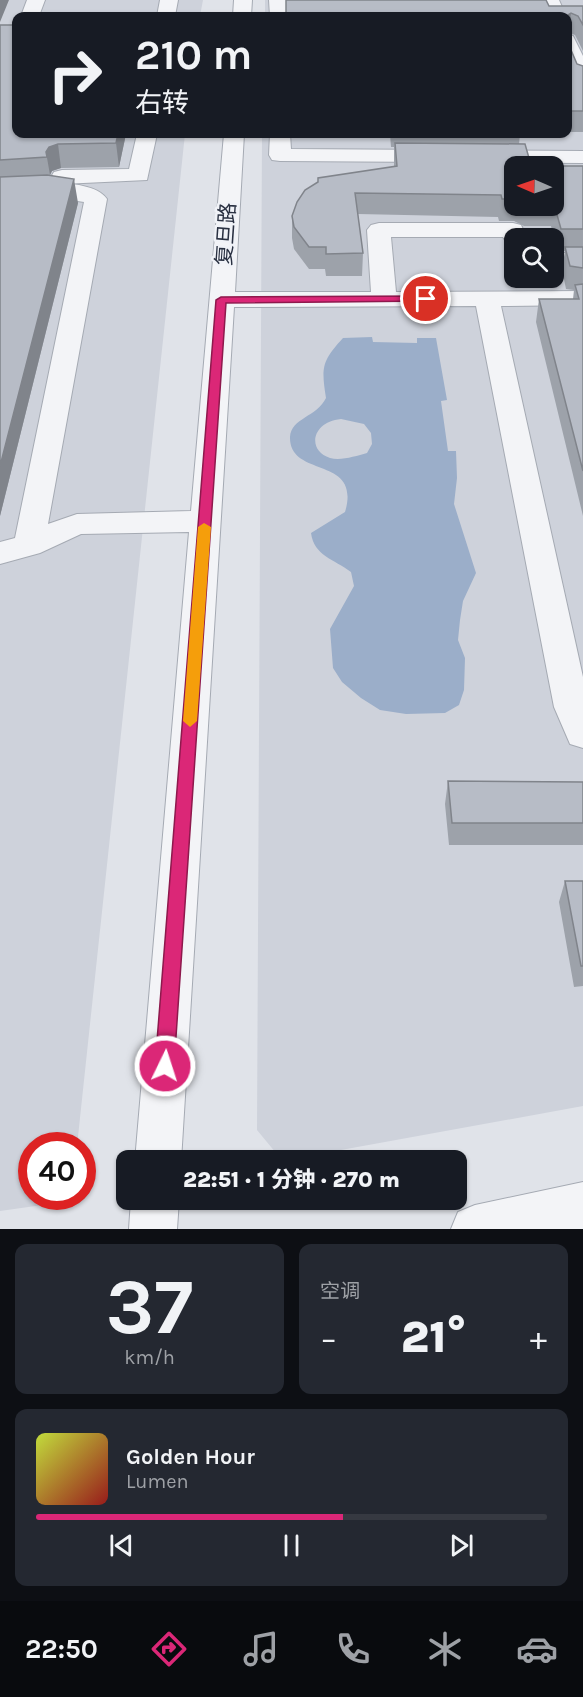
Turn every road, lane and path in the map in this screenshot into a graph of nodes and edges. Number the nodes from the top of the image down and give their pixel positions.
1 (572, 52) edge
2 (583, 80) edge
3 (146, 138) edge
4 (280, 138) edge
5 (233, 145) edge
6 (280, 155) junction
7 (583, 157) edge
8 (0, 178) edge
9 (0, 192) edge
10 (504, 230) edge
11 (564, 260) edge
12 (583, 260) edge
13 (526, 288) edge
14 (488, 298) junction
15 (583, 298) edge
16 (384, 299) junction
17 (221, 300) junction
18 (205, 521) junction
19 (29, 545) junction
20 (0, 553) edge
21 (583, 734) edge
22 (159, 1150) edge
23 (583, 1206) edge
24 (154, 1210) edge
25 (153, 1229) edge
26 (475, 1229) edge

1 - 2 street
3 - 8 street
4 - 6 street
5 - 6 street
5 - 17 street, 复旦路
6 - 7 street
9 - 19 street
10 - 16 street
11 - 12 street
13 - 14 street
13 - 15 street
14 - 16 street
14 - 21 street
16 - 17 street
17 - 18 street, 复旦路
18 - 19 street
18 - 22 street, 复旦路
19 - 20 street
23 - 26 street
24 - 25 street

